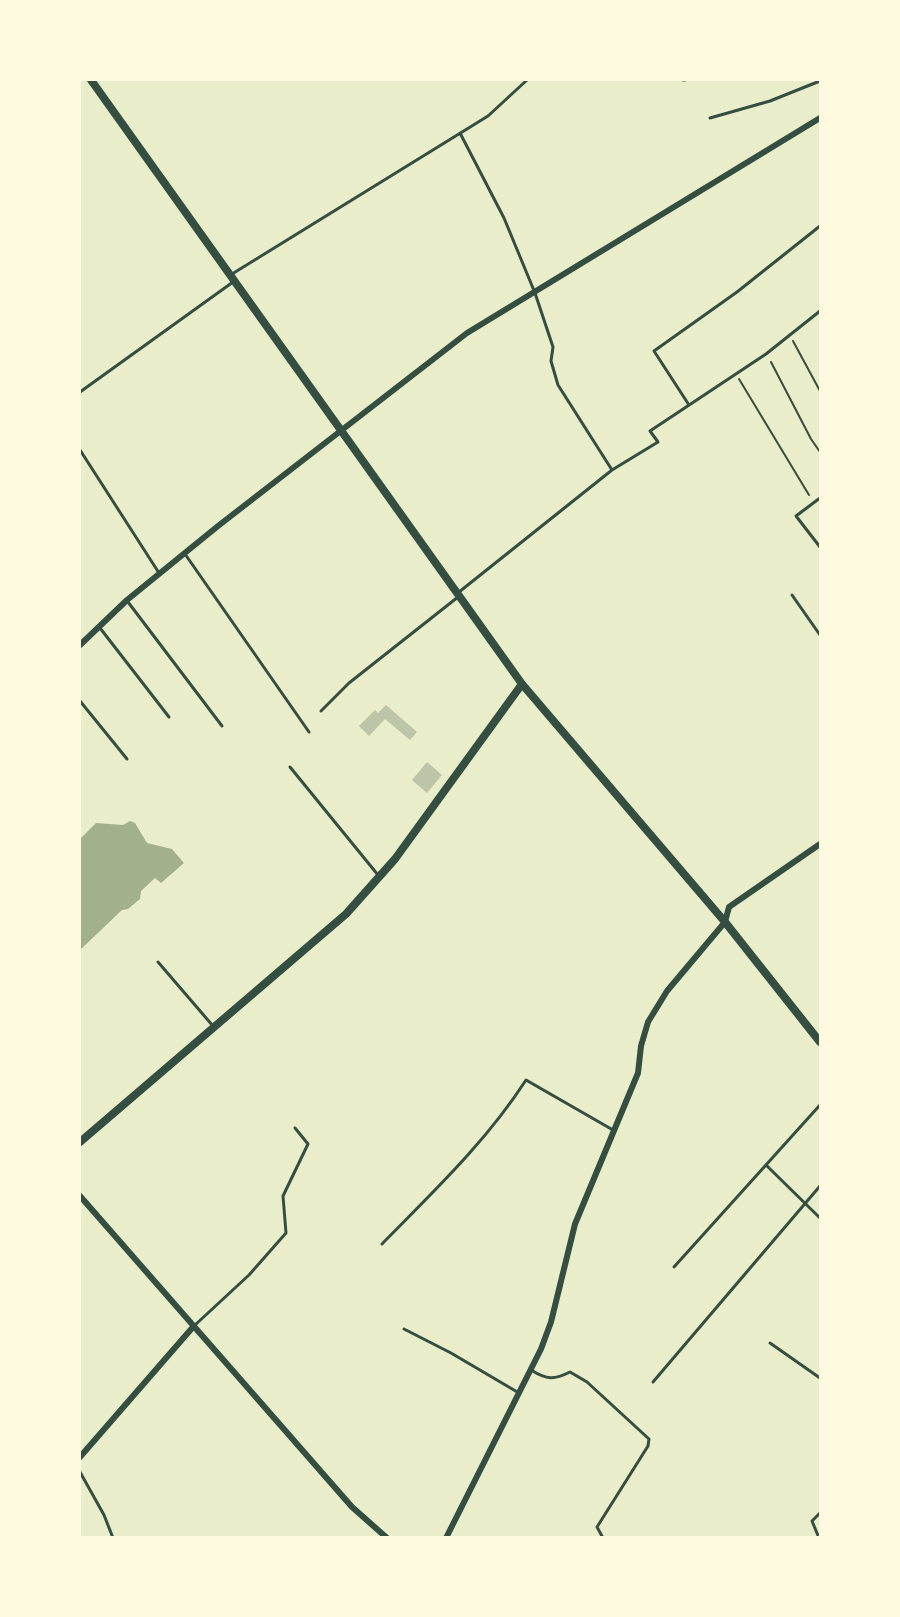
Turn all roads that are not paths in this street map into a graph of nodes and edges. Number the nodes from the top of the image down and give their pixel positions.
1 (91, 80) edge
2 (527, 80) edge
3 (820, 81) edge
4 (710, 118) dead end
5 (820, 118) edge
6 (460, 133) junction
7 (820, 226) edge
8 (232, 278) junction
9 (535, 293) junction
10 (820, 311) edge
11 (80, 392) edge
12 (689, 405) junction
13 (340, 429) junction
14 (80, 450) edge
15 (612, 470) junction
16 (820, 498) edge
17 (820, 548) edge
18 (184, 553) junction
19 (159, 573) junction
20 (458, 595) junction
21 (792, 595) dead end
22 (127, 600) junction
23 (99, 627) junction
24 (820, 635) edge
25 (80, 645) edge
26 (522, 684) junction
27 (80, 700) edge
28 (321, 711) dead end
29 (169, 717) dead end
30 (222, 726) dead end
31 (309, 732) dead end
32 (127, 759) dead end
33 (290, 767) dead end
34 (820, 844) edge
35 (380, 878) junction
36 (725, 922) junction
37 (158, 962) dead end
38 (214, 1028) junction
39 (820, 1042) edge
40 (820, 1105) edge
41 (295, 1128) dead end
42 (614, 1131) junction
43 (80, 1142) edge
44 (766, 1165) junction
45 (820, 1186) edge
46 (80, 1197) edge
47 (805, 1203) junction
48 (820, 1218) edge
49 (382, 1244) dead end
50 (674, 1267) dead end
51 (194, 1327) junction
52 (404, 1329) dead end
53 (770, 1343) dead end
54 (531, 1370) junction
55 (820, 1378) edge
56 (653, 1382) dead end
57 (519, 1393) junction
58 (80, 1457) edge
59 (80, 1472) edge
60 (820, 1513) edge
61 (113, 1538) edge
62 (387, 1538) edge
63 (446, 1538) edge
64 (603, 1538) edge
65 (819, 1538) edge

1 - 8 street
2 - 6 lane
3 - 4 lane
5 - 9 street
6 - 8 lane
6 - 9 lane
7 - 12 lane
8 - 11 lane
8 - 13 street
9 - 13 street
9 - 15 lane
10 - 12 lane
12 - 15 lane
13 - 18 street
13 - 20 street
14 - 19 lane
15 - 20 lane
16 - 17 lane
18 - 19 street
18 - 31 lane
19 - 22 street
20 - 26 street
20 - 28 lane
21 - 24 lane
22 - 23 street
22 - 30 lane
23 - 25 street
23 - 29 lane
26 - 35 street
26 - 36 street
27 - 32 lane
33 - 35 lane
34 - 36 street
35 - 38 street
36 - 39 street
36 - 42 street
37 - 38 lane
38 - 43 street
40 - 44 lane
41 - 51 lane
42 - 49 lane
42 - 54 street
44 - 47 lane
44 - 50 lane
45 - 47 lane
46 - 51 street
47 - 48 lane
47 - 56 lane
51 - 58 street
51 - 62 street
52 - 57 lane
53 - 55 lane
54 - 57 street
54 - 64 lane
57 - 63 street
59 - 61 lane
60 - 65 lane

